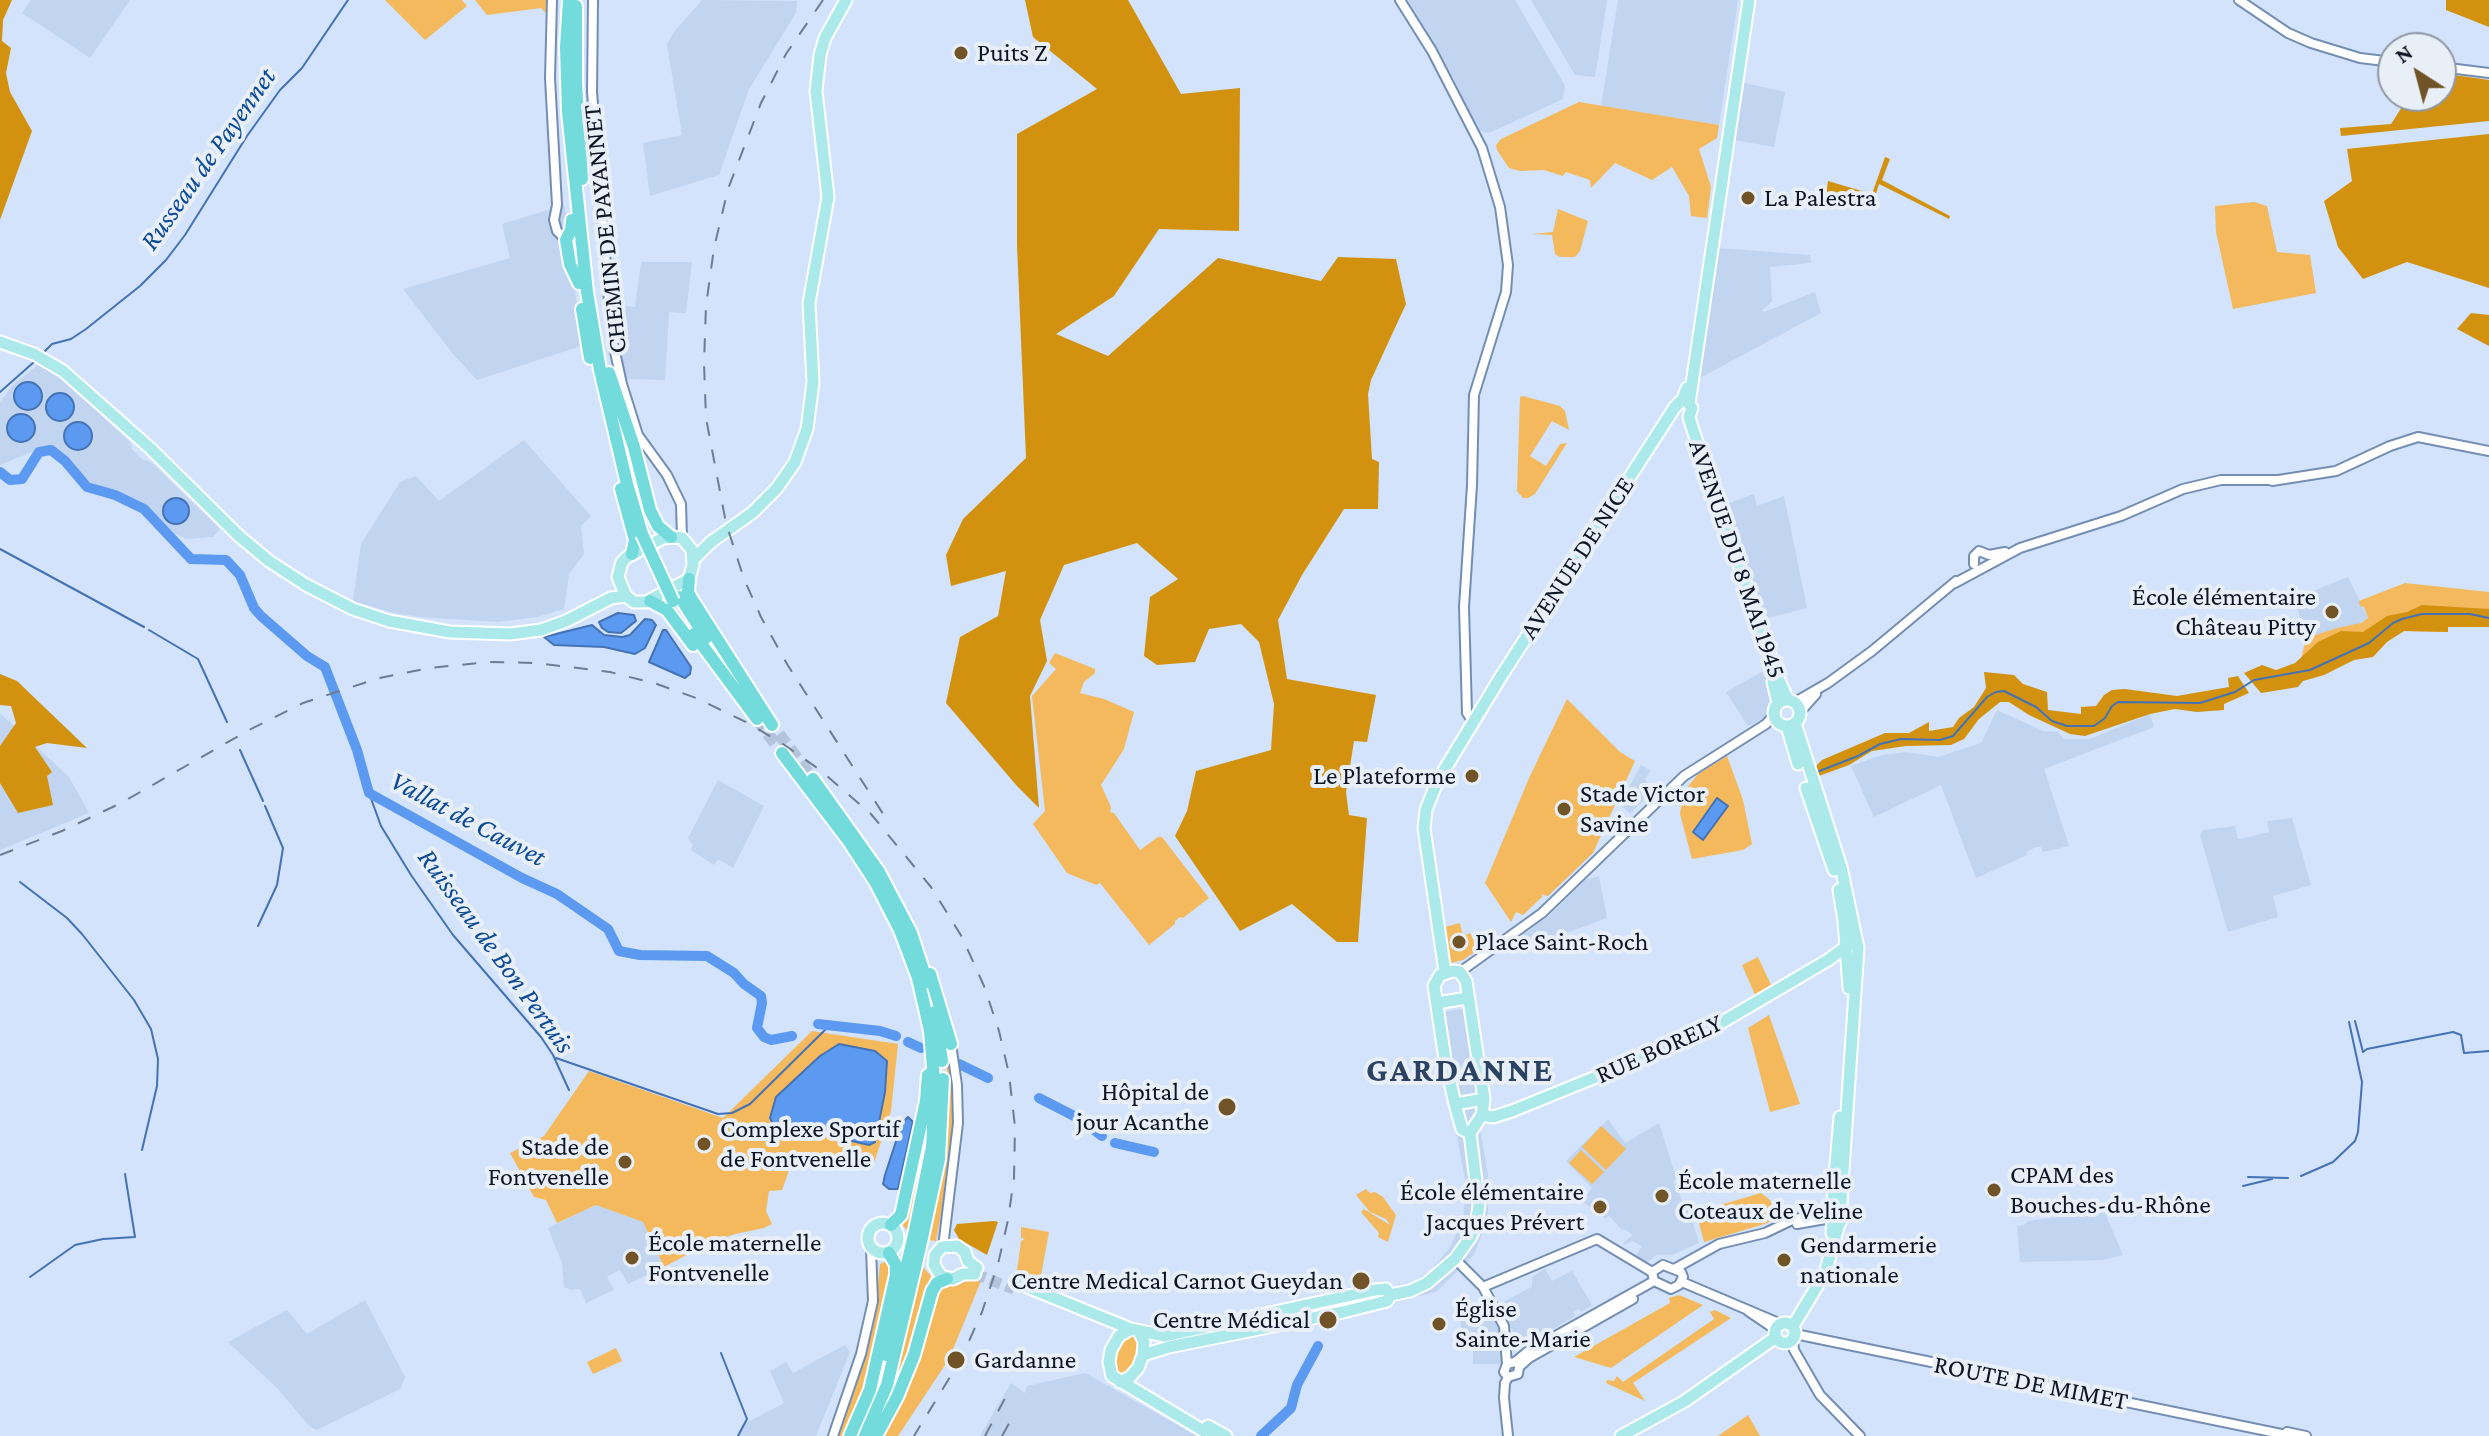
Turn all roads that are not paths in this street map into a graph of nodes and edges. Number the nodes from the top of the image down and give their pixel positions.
1 (552, 0) edge
2 (569, 0) edge
3 (577, 0) edge
4 (593, 0) edge
5 (846, 0) edge
6 (1400, 0) edge
7 (1747, 0) edge
8 (2239, 0) edge
9 (566, 47) junction
10 (2377, 60) edge
11 (2457, 69) edge
12 (2489, 73) edge
13 (572, 220) junction
14 (566, 240) junction
15 (579, 283) junction
16 (0, 342) edge
17 (609, 373) junction
18 (1682, 412) junction
19 (2489, 451) edge
20 (737, 523) junction
21 (646, 533) junction
22 (680, 539) junction
23 (632, 554) junction
24 (694, 559) junction
25 (1990, 559) junction
26 (1976, 566) junction
27 (618, 577) junction
28 (689, 579) junction
29 (626, 596) junction
30 (676, 599) junction
31 (650, 601) junction
32 (412, 625) junction
33 (1492, 691) junction
34 (743, 702) junction
35 (1785, 714) junction
36 (757, 719) tunnel mouth
37 (1471, 719) junction
38 (782, 753) tunnel mouth
39 (813, 779) tunnel mouth
40 (1426, 810) junction
41 (1850, 948) junction
42 (919, 954) junction
43 (1445, 972) junction
44 (1460, 972) junction
45 (1467, 998) junction
46 (1437, 1003) junction
47 (930, 1031) junction
48 (951, 1044) joint
49 (1484, 1099) junction
50 (1455, 1104) junction
51 (1482, 1115) junction
52 (1470, 1133) junction
53 (1835, 1213) junction
54 (946, 1225) junction
55 (957, 1246) junction
56 (871, 1248) junction
57 (912, 1248) junction
58 (1459, 1254) junction
59 (1676, 1268) junction
60 (947, 1279) junction
61 (1655, 1279) junction
62 (874, 1280) junction
63 (1682, 1282) junction
64 (1483, 1287) junction
65 (1390, 1295) junction
66 (1277, 1319) junction
67 (1135, 1330) junction
68 (1119, 1336) junction
69 (1788, 1336) junction
70 (1143, 1355) junction
71 (1514, 1364) junction
72 (1125, 1380) junction
73 (2258, 1428) junction
74 (1506, 1435) edge
75 (833, 1436) edge
76 (850, 1436) edge
77 (857, 1436) edge
78 (865, 1436) edge
79 (876, 1436) edge
80 (1212, 1436) edge
81 (1226, 1436) edge
82 (1621, 1436) edge
83 (1633, 1436) edge
84 (1860, 1436) edge
85 (2291, 1436) edge
86 (2306, 1436) edge

1 - 14 street
2 - 9 highway
3 - 17 highway
4 - 22 street, CHEMIN DE PAYANNET
5 - 20 main road
6 - 37 street
7 - 18 main road
8 - 10 street
9 - 13 highway
9 - 21 highway
11 - 12 street
13 - 14 highway
13 - 15 highway
14 - 15 highway
15 - 23 highway
16 - 32 main road
17 - 21 highway
17 - 22 highway
18 - 33 main road, AVENUE DE NICE
18 - 35 main road, AVENUE DU 8 MAI 1945
19 - 25 street
20 - 22 main road
20 - 24 main road
21 - 30 highway, bridge
22 - 23 main road
22 - 24 main road
23 - 27 main road
24 - 28 main road
25 - 26 street
25 - 26 street
26 - 35 street
27 - 29 main road
27 - 32 main road
28 - 30 highway
28 - 31 main road
29 - 31 main road
29 - 32 main road
30 - 34 highway
31 - 34 highway
33 - 37 main road, AVENUE DE NICE
33 - 40 main road, AVENUE DE NICE
34 - 36 highway
35 - 41 main road
35 - 41 main road
35 - 44 street
37 - 40 main road, AVENUE DE NICE
38 - 47 highway
39 - 42 highway
40 - 43 main road
41 - 51 main road, RUE BORELY
41 - 53 main road
41 - 53 main road
42 - 48 highway
42 - 57 highway
43 - 44 main road
43 - 46 main road
44 - 45 main road
45 - 46 main road
45 - 49 main road
46 - 50 main road
47 - 57 highway
47 - 57 highway
48 - 54 street
49 - 50 main road
49 - 51 main road
50 - 52 main road
51 - 52 main road
52 - 58 main road
53 - 59 street
53 - 69 main road
54 - 55 street
54 - 57 street
55 - 57 main road
55 - 60 main road
56 - 57 main road
56 - 57 main road
56 - 62 street
57 - 60 main road
57 - 62 street
57 - 76 highway
57 - 77 highway
57 - 78 highway
58 - 64 street
58 - 65 main road
59 - 61 street
59 - 63 street
60 - 79 highway
61 - 63 street
61 - 64 street
61 - 71 street
62 - 75 street
63 - 69 street
64 - 71 street
65 - 66 main road
65 - 66 main road
66 - 67 main road
66 - 70 main road
67 - 68 main road
67 - 68 main road
67 - 70 main road
68 - 72 main road
69 - 73 street, ROUTE DE MIMET
69 - 82 main road
69 - 83 main road
69 - 84 street
70 - 72 main road
71 - 74 street
72 - 80 main road
72 - 81 main road
73 - 85 street, ROUTE DE MIMET
73 - 86 street, ROUTE DE MIMET

